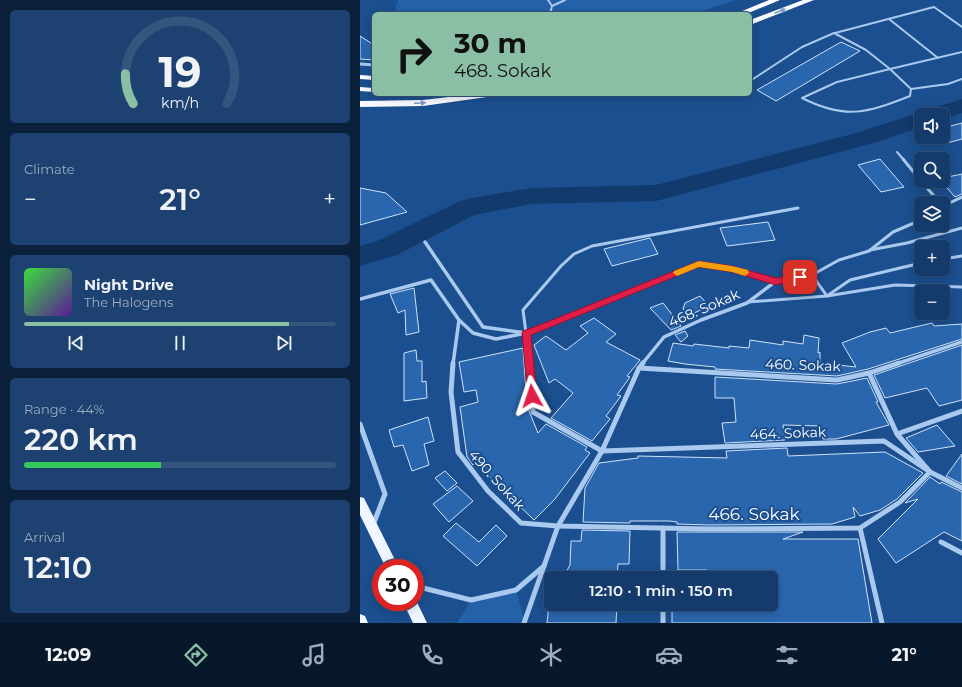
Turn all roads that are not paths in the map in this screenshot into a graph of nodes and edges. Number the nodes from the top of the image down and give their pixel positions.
1 (548, 0) edge
2 (565, 0) edge
3 (773, 0) edge
4 (776, 0) edge
5 (810, 0) edge
6 (765, 4) junction
7 (552, 6) junction
8 (550, 12) edge
9 (744, 12) edge
10 (889, 19) junction
11 (752, 22) edge
12 (962, 27) edge
13 (834, 33) junction
14 (962, 52) edge
15 (938, 58) junction
16 (360, 64) edge
17 (372, 65) edge
18 (890, 69) junction
19 (360, 77) edge
20 (372, 78) edge
21 (752, 79) edge
22 (962, 79) edge
23 (360, 89) edge
24 (911, 89) junction
25 (372, 90) edge
26 (478, 96) edge
27 (360, 103) edge
28 (897, 152) dead end
29 (914, 173) edge
30 (927, 188) edge
31 (934, 196) edge
32 (962, 197) edge
33 (950, 203) edge
34 (798, 208) dead end
35 (914, 223) edge
36 (962, 228) edge
37 (425, 242) dead end
38 (869, 251) junction
39 (962, 256) edge
40 (950, 258) edge
41 (914, 265) edge
42 (812, 275) junction
43 (776, 281) junction
44 (962, 288) edge
45 (827, 296) junction
46 (360, 299) edge
47 (747, 303) junction
48 (459, 320) junction
49 (526, 333) junction
50 (962, 342) edge
51 (639, 368) junction
52 (869, 373) junction
53 (962, 412) edge
54 (360, 424) edge
55 (897, 434) junction
56 (602, 450) junction
57 (930, 472) junction
58 (962, 488) edge
59 (360, 502) edge
60 (373, 526) junction
61 (558, 526) junction
62 (663, 528) junction
63 (860, 528) junction
64 (941, 542) dead end
65 (962, 553) edge
66 (389, 559) edge
67 (544, 566) junction
68 (663, 571) edge
69 (424, 588) edge
70 (414, 611) edge
71 (663, 611) edge
72 (420, 623) edge
73 (524, 623) edge
74 (663, 623) edge
75 (882, 623) edge

1 - 7 lane
2 - 7 lane
3 - 6 lane
4 - 6 highway
11 -> 5 highway
6 - 9 highway
7 - 8 lane
10 - 12 lane
10 - 13 lane
10 - 15 lane
13 - 18 lane
13 - 21 lane
14 - 15 lane
15 - 18 lane
16 - 17 street
18 - 24 lane
18 - 24 lane
19 - 20 highway
22 - 24 lane
23 - 25 highway
27 -> 26 highway
28 - 29 lane
30 - 31 lane
32 - 33 lane
34 - 49 lane
35 - 38 lane
36 - 38 lane
37 - 49 street, 468. Sokak
38 - 42 lane
39 - 40 lane
41 - 45 lane
42 - 43 lane
42 - 45 lane
43 - 47 street, 468. Sokak
43 - 49 street, 468. Sokak
44 - 45 lane
45 - 47 lane
46 - 48 street
47 - 51 street, 468. Sokak
48 - 49 street
48 - 61 street, 490. Sokak
49 - 56 street
50 - 52 street, 460. Sokak
51 - 52 street, 460. Sokak
51 - 56 street, 468. Sokak
52 - 55 street
53 - 55 street
54 - 60 street
55 - 57 street
56 - 57 street, 464. Sokak
56 - 61 street, 468. Sokak
57 - 58 street, 464. Sokak
57 - 63 street
59 - 60 main road
60 - 66 main road
61 - 62 street, 466. Sokak
61 - 67 street, 468. Sokak
62 - 63 street, 466. Sokak
62 - 68 street
63 - 75 street
64 - 65 street
67 - 69 street
67 - 73 street, 468. Sokak
70 - 72 main road
71 - 74 street

